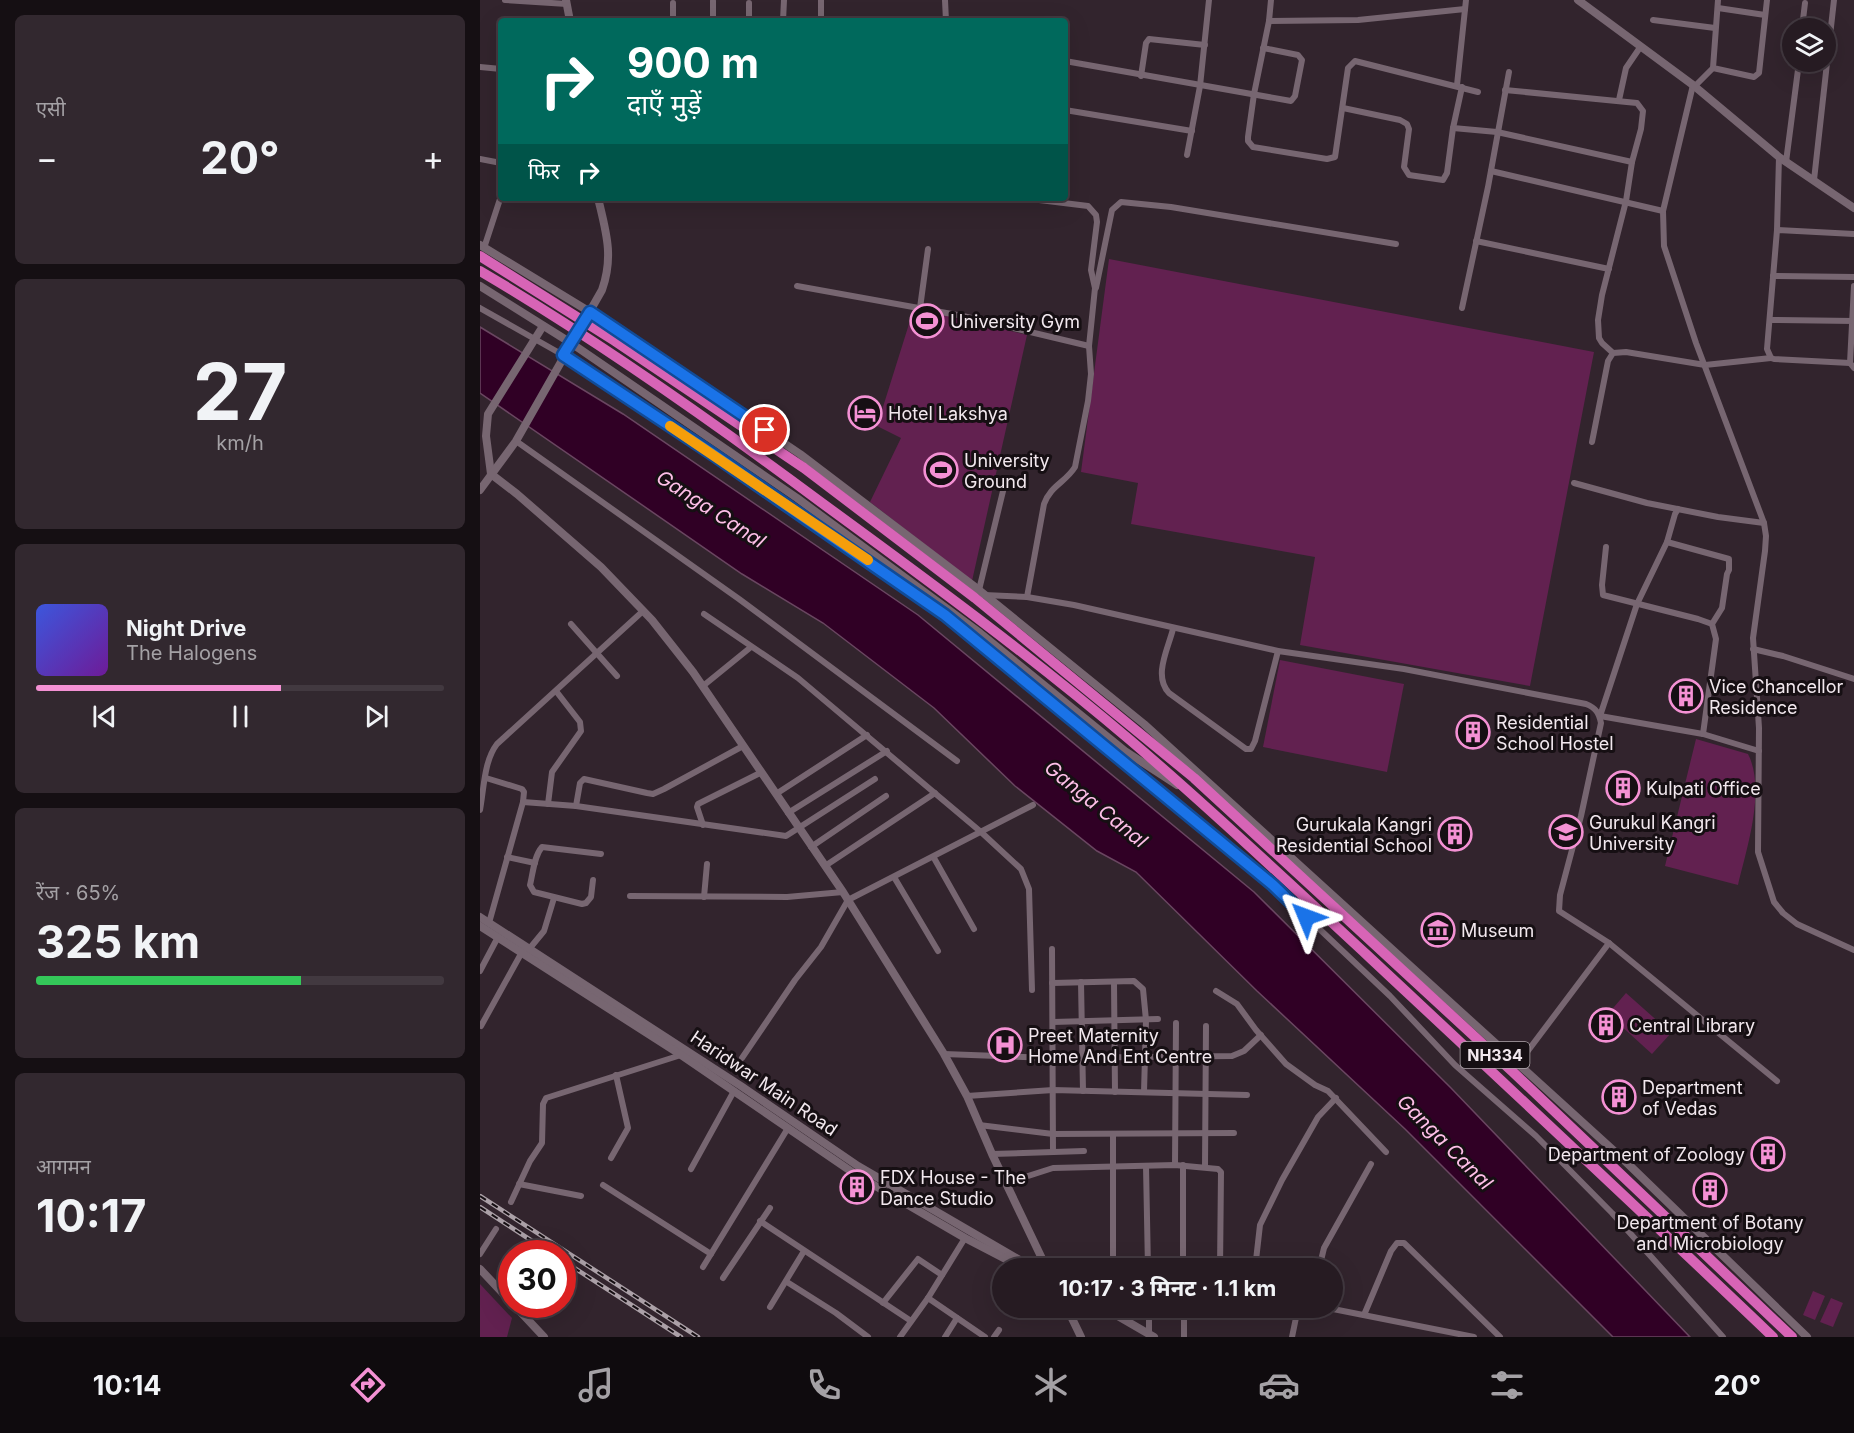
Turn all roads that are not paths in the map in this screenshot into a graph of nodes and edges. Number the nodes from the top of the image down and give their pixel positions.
1 (505, 0) edge
2 (784, 0) edge
3 (821, 0) edge
4 (945, 0) edge
5 (1209, 0) edge
6 (1271, 0) edge
7 (1278, 0) edge
8 (1466, 0) edge
9 (1578, 0) edge
10 (1767, 0) edge
11 (1834, 0) edge
12 (713, 1) edge
13 (566, 2) edge
14 (673, 3) dead end
15 (749, 3) dead end
16 (1805, 3) dead end
17 (1718, 4) edge
18 (1466, 9) junction
19 (1765, 15) junction
20 (569, 18) edge
21 (673, 18) edge
22 (713, 18) edge
23 (748, 18) edge
24 (783, 18) edge
25 (821, 18) edge
26 (946, 18) edge
27 (1803, 18) edge
28 (1653, 20) dead end
29 (1269, 21) junction
30 (1715, 28) junction
31 (1205, 45) junction
32 (1641, 46) junction
33 (1263, 48) junction
34 (1068, 62) edge
35 (480, 67) edge
36 (1713, 68) junction
37 (498, 69) edge
38 (1509, 72) dead end
39 (1797, 72) edge
40 (1141, 76) junction
41 (1200, 86) junction
42 (1460, 86) junction
43 (1694, 86) junction
44 (1505, 90) junction
45 (1478, 92) dead end
46 (1254, 94) junction
47 (1619, 100) junction
48 (1343, 108) junction
49 (1068, 110) edge
50 (1453, 128) junction
51 (1192, 131) junction
52 (1497, 132) junction
53 (1187, 155) dead end
54 (480, 159) edge
55 (1783, 159) junction
56 (498, 162) edge
57 (1632, 162) junction
58 (1491, 171) junction
59 (1814, 180) junction
60 (499, 201) edge
61 (599, 201) edge
62 (1045, 201) edge
63 (1626, 201) junction
64 (1854, 208) edge
65 (1663, 211) junction
66 (1777, 230) junction
67 (1854, 234) edge
68 (1476, 241) junction
69 (1396, 244) dead end
70 (928, 249) dead end
71 (481, 250) edge
72 (1609, 269) junction
73 (480, 271) edge
74 (1773, 276) junction
75 (1854, 277) edge
76 (480, 286) edge
77 (798, 286) dead end
78 (1854, 286) edge
79 (1095, 288) junction
80 (525, 291) junction
81 (480, 308) edge
82 (920, 308) junction
83 (1462, 308) dead end
84 (590, 312) junction
85 (1770, 320) junction
86 (1853, 321) edge
87 (543, 326) junction
88 (532, 342) junction
89 (571, 343) junction
90 (1089, 346) junction
91 (1613, 353) junction
92 (563, 355) junction
93 (1771, 358) junction
94 (1705, 365) junction
95 (1852, 365) edge
96 (516, 441) junction
97 (1592, 442) dead end
98 (490, 474) junction
99 (1574, 483) dead end
100 (1004, 487) dead end
101 (480, 490) edge
102 (1678, 509) junction
103 (1764, 523) junction
104 (1667, 542) junction
105 (1606, 547) dead end
106 (981, 592) junction
107 (1028, 597) junction
108 (1637, 604) junction
109 (643, 611) junction
110 (704, 614) dead end
111 (571, 624) dead end
112 (1712, 624) junction
113 (1173, 629) junction
114 (751, 647) junction
115 (1753, 649) junction
116 (1278, 651) junction
117 (598, 653) junction
118 (617, 676) dead end
119 (1854, 679) edge
120 (703, 686) junction
121 (556, 691) junction
122 (1600, 716) junction
123 (1703, 734) junction
124 (867, 735) junction
125 (743, 746) junction
126 (887, 751) junction
127 (1759, 751) junction
128 (957, 761) dead end
129 (760, 772) junction
130 (486, 778) junction
131 (875, 779) dead end
132 (936, 793) junction
133 (1191, 793) junction
134 (776, 794) junction
135 (886, 796) dead end
136 (523, 802) junction
137 (548, 804) junction
138 (1033, 805) dead end
139 (576, 806) junction
140 (480, 810) edge
141 (788, 813) junction
142 (703, 825) junction
143 (798, 828) junction
144 (981, 832) junction
145 (811, 847) junction
146 (601, 854) dead end
147 (507, 857) junction
148 (934, 858) junction
149 (535, 863) junction
150 (706, 864) dead end
151 (825, 866) junction
152 (894, 878) junction
153 (593, 880) dead end
154 (843, 892) junction
155 (630, 896) dead end
156 (704, 897) junction
157 (554, 898) junction
158 (848, 900) junction
159 (480, 917) edge
160 (484, 925) edge
161 (974, 929) dead end
162 (498, 938) junction
163 (1609, 942) junction
164 (1052, 949) dead end
165 (526, 950) junction
166 (1854, 950) edge
167 (938, 951) dead end
168 (480, 971) edge
169 (1081, 982) junction
170 (1114, 982) junction
171 (1052, 983) junction
172 (1032, 990) dead end
173 (1215, 991) dead end
174 (1158, 1019) dead end
175 (1114, 1020) junction
176 (1146, 1020) junction
177 (1082, 1021) junction
178 (1053, 1022) junction
179 (1176, 1023) dead end
180 (481, 1026) edge
181 (1206, 1026) dead end
182 (1261, 1035) junction
183 (944, 1054) junction
184 (681, 1055) junction
185 (1144, 1057) junction
186 (1176, 1057) junction
187 (1206, 1057) junction
188 (1053, 1058) junction
189 (1082, 1058) junction
190 (1115, 1058) junction
191 (742, 1059) dead end
192 (1518, 1064) junction
193 (616, 1075) junction
194 (1777, 1081) dead end
195 (1053, 1090) junction
196 (734, 1091) junction
197 (1083, 1091) junction
198 (1115, 1092) junction
199 (1144, 1092) junction
200 (1175, 1093) junction
201 (1207, 1094) junction
202 (1247, 1095) dead end
203 (966, 1096) junction
204 (1336, 1098) junction
205 (979, 1125) junction
206 (788, 1128) junction
207 (1207, 1133) junction
208 (1234, 1133) dead end
209 (1053, 1134) junction
210 (1113, 1134) junction
211 (1175, 1134) junction
212 (1084, 1150) dead end
213 (1053, 1152) junction
214 (1386, 1152) dead end
215 (992, 1154) junction
216 (611, 1158) dead end
217 (1371, 1164) dead end
218 (1113, 1165) junction
219 (1175, 1165) junction
220 (1183, 1165) junction
221 (1146, 1166) junction
222 (1206, 1166) junction
223 (691, 1169) dead end
224 (1006, 1183) junction
225 (519, 1184) junction
226 (603, 1185) dead end
227 (580, 1196) dead end
228 (511, 1202) dead end
229 (770, 1208) dead end
230 (760, 1221) junction
231 (496, 1229) dead end
232 (965, 1238) junction
233 (804, 1251) junction
234 (480, 1254) edge
235 (711, 1254) junction
236 (1004, 1258) edge
237 (1016, 1258) edge
238 (1042, 1258) edge
239 (1113, 1258) edge
240 (1148, 1258) edge
241 (1183, 1258) edge
242 (1220, 1258) edge
243 (1256, 1258) edge
244 (1322, 1258) edge
245 (703, 1267) dead end
246 (480, 1269) edge
247 (942, 1275) junction
248 (723, 1278) dead end
249 (787, 1282) junction
250 (498, 1288) edge
251 (928, 1298) junction
252 (883, 1303) junction
253 (770, 1307) dead end
254 (1343, 1311) edge
255 (1364, 1315) junction
256 (526, 1318) edge
257 (957, 1318) junction
258 (1072, 1318) edge
259 (1125, 1318) edge
260 (1150, 1318) edge
261 (1184, 1318) edge
262 (1296, 1318) edge
263 (911, 1321) junction
264 (999, 1330) dead end
265 (1152, 1336) edge
266 (544, 1337) edge
267 (868, 1337) edge
268 (900, 1337) edge
269 (945, 1337) edge
270 (985, 1337) edge
271 (994, 1337) edge
272 (1082, 1337) edge
273 (1184, 1337) edge
274 (1292, 1337) edge
275 (1474, 1337) edge
276 (1500, 1337) edge
277 (1723, 1337) edge
278 (1773, 1337) edge
279 (1792, 1337) edge
280 (1807, 1337) edge

1 - 13 street
2 - 24 street
3 - 25 street
4 - 26 street
5 - 31 street
6 - 7 street
6 - 29 street
8 - 18 street
9 - 32 street
10 - 19 street
11 - 59 street
12 - 22 street
13 - 20 street
14 - 21 street
15 - 23 street
16 - 27 street
17 - 19 street
17 - 30 street
18 - 29 street
18 - 42 street
19 - 36 street
28 - 30 street
29 - 33 street
30 - 36 street
31 - 40 street
31 - 41 street
32 - 43 street
32 - 47 street
33 - 46 street
33 - 46 street
34 - 40 street
35 - 37 street
36 - 43 street
38 - 44 street
39 - 55 street
40 - 41 street
41 - 46 street
41 - 51 street
42 - 45 street
42 - 48 street
42 - 50 street
43 - 55 street
43 - 65 street
44 - 47 street
44 - 52 street
46 - 48 street
47 - 57 street
48 - 50 street
49 - 51 street
50 - 52 street
51 - 53 street
52 - 57 street
52 - 58 street
54 - 56 street
55 - 59 street
55 - 66 street
57 - 63 street
58 - 63 street
58 - 68 street
59 - 64 street
60 - 71 street
61 - 84 street
62 - 79 street
63 - 65 street
63 - 72 street
65 - 94 street
66 - 67 street
66 - 74 street
68 - 72 street
68 - 83 street
69 - 79 street
70 - 82 street
71 - 80 highway, NH334
71 - 84 street
72 - 91 street
73 - 80 highway, NH334
74 - 75 street
74 - 85 street
76 - 87 street
77 - 82 street
78 - 86 street
79 - 90 street
80 - 133 highway, NH334
80 - 279 highway, NH334
81 - 88 street
82 - 90 street
84 - 89 street
84 - 106 street
85 - 86 street
85 - 93 street
86 - 95 street
87 - 88 street
87 - 89 street
88 - 92 street
88 - 98 street
89 - 92 street
89 - 133 street
90 - 107 street
91 - 94 street
91 - 97 street
92 - 96 street
92 - 277 street
93 - 94 street
93 - 95 street
94 - 103 street
96 - 98 street
96 - 128 street
98 - 101 street
98 - 109 street
99 - 102 street
100 - 106 street
102 - 103 street
102 - 104 street
103 - 115 street
104 - 108 street
104 - 112 street
105 - 108 street
106 - 107 street
106 - 192 street
107 - 113 street
108 - 112 street
108 - 122 street
109 - 117 street
109 - 120 street
110 - 114 street
111 - 117 street
112 - 123 street
113 - 116 street
113 - 116 street
114 - 120 street
114 - 124 street
115 - 119 street
115 - 127 street
116 - 122 street
117 - 118 street
117 - 121 street
120 - 125 street
121 - 130 street
121 - 137 street
122 - 123 street
122 - 163 street
123 - 127 street
124 - 126 street
124 - 134 street
125 - 129 street
125 - 139 street
126 - 132 street
126 - 141 street
127 - 166 street
129 - 134 street
129 - 142 street
130 - 136 street
130 - 140 street
131 - 143 street
132 - 144 street
132 - 151 street
133 - 278 highway, NH334
134 - 141 street
135 - 145 street
136 - 137 street
136 - 147 street
137 - 139 street
138 - 144 street
139 - 142 street
141 - 143 street
142 - 143 street
143 - 145 street
144 - 148 street
144 - 172 street
145 - 151 street
146 - 149 street
147 - 149 street
147 - 160 street
148 - 152 street
148 - 161 street
149 - 157 street
150 - 156 street
151 - 154 street
152 - 158 street
152 - 167 street
153 - 157 street
154 - 156 street
154 - 158 street
155 - 156 street
157 - 165 street
158 - 183 street
158 - 191 street
159 - 160 street, Haridwar Main Road
160 - 162 street, Haridwar Main Road
160 - 165 street, Haridwar Main Road
162 - 165 street, Haridwar Main Road
162 - 168 street
163 - 192 street
163 - 194 street
164 - 171 street
165 - 180 street
165 - 184 street, Haridwar Main Road
165 - 237 street, Haridwar Main Road
169 - 170 street
169 - 171 street
169 - 177 street
170 - 175 street
170 - 176 street
171 - 178 street
173 - 182 street
174 - 176 street
175 - 176 street
175 - 177 street
175 - 190 street
176 - 185 street
177 - 178 street
177 - 189 street
178 - 188 street
179 - 186 street
181 - 187 street
182 - 187 street
182 - 204 street
183 - 188 street
183 - 203 street
184 - 193 street
184 - 196 street, Haridwar Main Road
185 - 186 street
185 - 190 street
185 - 199 street
186 - 187 street
186 - 200 street
187 - 201 street
188 - 189 street
188 - 195 street
189 - 190 street
189 - 197 street
190 - 198 street
192 - 280 street
193 - 216 street
193 - 225 street
195 - 197 street
195 - 203 street
195 - 209 street
196 - 206 street, Haridwar Main Road
196 - 223 street
197 - 198 street
198 - 199 street
199 - 200 street
200 - 201 street
200 - 211 street
201 - 202 street
201 - 207 street
203 - 205 street
204 - 214 street
204 - 243 street
205 - 209 street
205 - 215 street
206 - 232 street, Haridwar Main Road
206 - 235 street
207 - 208 street
207 - 211 street
207 - 222 street
209 - 210 street
209 - 213 street
210 - 211 street
210 - 218 street
211 - 219 street
212 - 213 street
213 - 215 street
215 - 224 street
217 - 244 street
218 - 221 street
218 - 224 street
218 - 239 street
219 - 220 street
219 - 221 street
220 - 222 street
220 - 241 street
221 - 240 street
222 - 242 street
224 - 238 street
225 - 227 street
225 - 228 street
226 - 235 street
229 - 230 street
230 - 233 street
230 - 248 street
231 - 234 street
232 - 236 street, Haridwar Main Road
232 - 247 street
233 - 249 street
233 - 252 street
235 - 245 street
246 - 250 street
247 - 251 street
247 - 252 street
249 - 253 street
249 - 267 street
251 - 257 street
251 - 263 street
252 - 263 street
254 - 255 street
255 - 275 street
255 - 276 street
256 - 266 street
257 - 269 street
257 - 270 street
258 - 272 street
259 - 265 street
260 - 265 street
261 - 273 street
262 - 274 street
263 - 268 street
264 - 271 street

